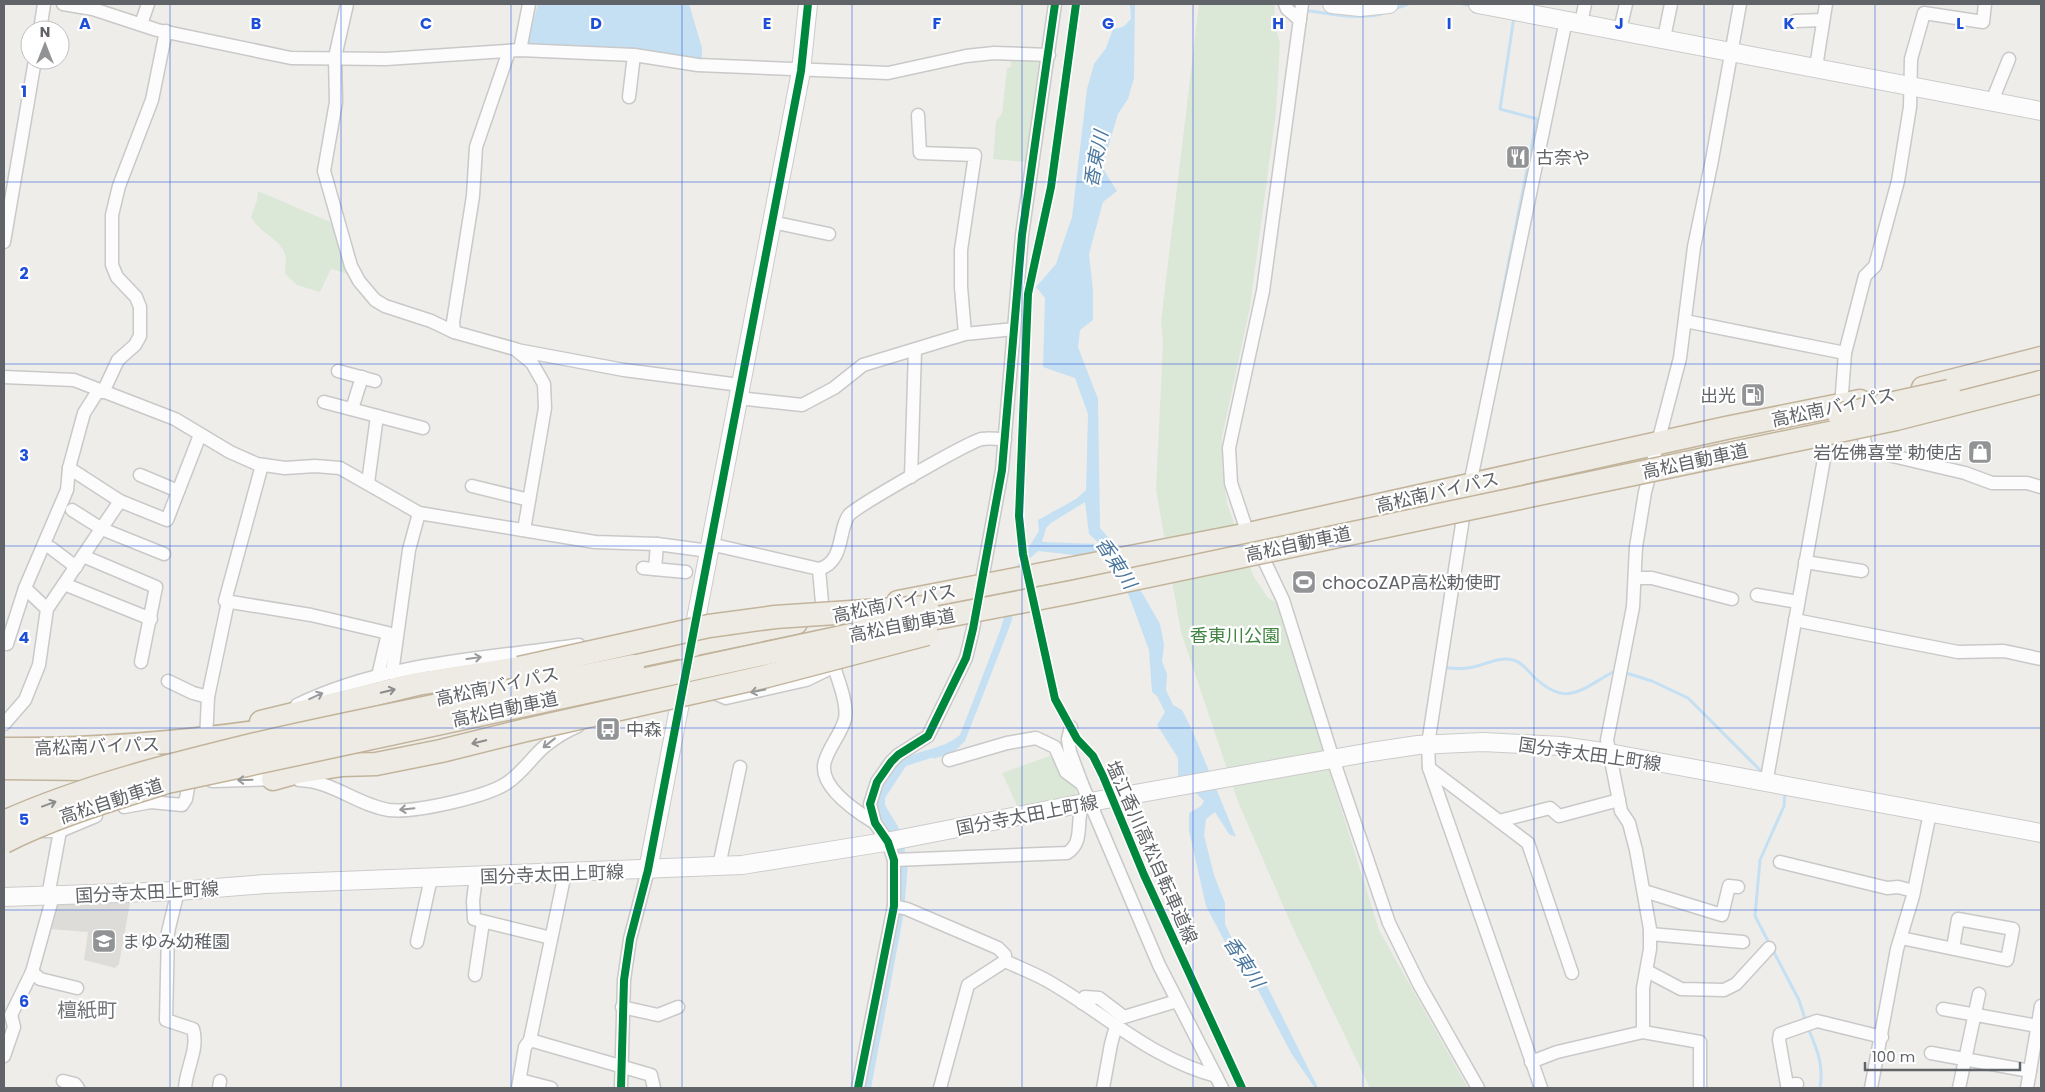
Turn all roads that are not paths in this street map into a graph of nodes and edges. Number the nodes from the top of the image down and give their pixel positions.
1 (44, 4) edge
2 (63, 4) edge
3 (148, 4) edge
4 (347, 4) edge
5 (529, 4) edge
6 (808, 4) edge
7 (1055, 4) edge
8 (1285, 4) edge
9 (1302, 4) edge
10 (1332, 4) edge
11 (1389, 4) edge
12 (1478, 4) edge
13 (1585, 4) edge
14 (1626, 4) edge
15 (1671, 4) edge
16 (1740, 4) edge
17 (1826, 4) edge
18 (1985, 4) edge
19 (1924, 8) edge
20 (42, 20) edge
21 (1300, 20) junction
22 (1823, 20) junction
23 (1795, 21) dead end
24 (1573, 22) junction
25 (141, 24) junction
26 (1620, 30) junction
27 (166, 31) junction
28 (1664, 38) junction
29 (1730, 50) junction
30 (515, 51) junction
31 (634, 55) junction
32 (1049, 55) junction
33 (2009, 59) dead end
34 (335, 60) junction
35 (1816, 67) junction
36 (33, 70) edge
37 (801, 71) junction
38 (1910, 85) junction
39 (629, 97) dead end
40 (1992, 101) junction
41 (2041, 111) edge
42 (918, 115) dead end
43 (772, 222) junction
44 (829, 234) dead end
45 (4, 242) edge
46 (1685, 321) junction
47 (1014, 329) junction
48 (454, 332) junction
49 (965, 334) junction
50 (515, 349) junction
51 (915, 350) junction
52 (1845, 353) junction
53 (2041, 358) edge
54 (2041, 367) edge
55 (338, 371) dead end
56 (4, 377) edge
57 (362, 377) junction
58 (375, 381) dead end
59 (2041, 382) edge
60 (2041, 390) edge
61 (101, 391) junction
62 (739, 392) junction
63 (324, 402) dead end
64 (1841, 406) junction
65 (352, 409) junction
66 (377, 416) junction
67 (423, 428) dead end
68 (200, 434) junction
69 (1863, 434) junction
70 (1005, 440) junction
71 (1821, 443) junction
72 (1658, 444) junction
73 (262, 465) junction
74 (69, 468) junction
75 (140, 475) dead end
76 (911, 477) junction
77 (1648, 478) junction
78 (368, 484) junction
79 (1470, 484) junction
80 (472, 486) dead end
81 (2041, 487) edge
82 (178, 491) junction
83 (529, 500) junction
84 (120, 501) junction
85 (72, 510) dead end
86 (419, 513) junction
87 (1463, 518) junction
88 (102, 529) junction
89 (524, 530) junction
90 (1246, 535) junction
91 (657, 544) junction
92 (50, 548) dead end
93 (709, 548) junction
94 (164, 554) dead end
95 (1258, 556) junction
96 (80, 562) junction
97 (1805, 562) junction
98 (819, 569) junction
99 (1862, 571) dead end
100 (686, 572) dead end
101 (1636, 578) junction
102 (64, 584) junction
103 (990, 584) junction
104 (25, 588) junction
105 (1072, 592) junction
106 (1757, 595) dead end
107 (1732, 599) dead end
108 (228, 602) junction
109 (1798, 602) junction
110 (822, 603) junction
111 (880, 606) junction
112 (927, 606) junction
113 (47, 609) junction
114 (984, 614) junction
115 (151, 619) junction
116 (1795, 620) junction
117 (912, 630) junction
118 (393, 633) junction
119 (741, 635) junction
120 (4, 643) edge
121 (690, 646) junction
122 (2041, 659) edge
123 (141, 662) dead end
124 (834, 666) junction
125 (392, 673) junction
126 (378, 676) junction
127 (683, 680) junction
128 (168, 681) dead end
129 (208, 697) junction
130 (678, 706) junction
131 (273, 719) junction
132 (4, 724) edge
133 (1071, 727) dead end
134 (206, 740) junction
135 (1428, 744) junction
136 (4, 749) edge
137 (1609, 753) junction
138 (1331, 759) junction
139 (949, 760) dead end
140 (740, 767) dead end
141 (4, 768) edge
142 (1429, 768) junction
143 (86, 769) junction
144 (273, 779) junction
145 (189, 782) junction
146 (1082, 784) junction
147 (1766, 784) junction
148 (1619, 800) junction
149 (1090, 802) junction
150 (1930, 813) junction
151 (4, 817) edge
152 (1499, 821) junction
153 (4, 822) edge
154 (875, 823) junction
155 (60, 831) junction
156 (2041, 833) edge
157 (895, 841) junction
158 (4, 842) edge
159 (900, 860) junction
160 (1780, 862) dead end
161 (719, 866) junction
162 (648, 870) junction
163 (565, 873) junction
164 (476, 876) junction
165 (431, 878) junction
166 (1738, 887) dead end
167 (1914, 890) junction
168 (178, 891) junction
169 (1644, 891) junction
170 (50, 896) junction
171 (4, 898) edge
172 (900, 907) junction
173 (483, 922) junction
174 (1650, 934) junction
175 (551, 938) junction
176 (1901, 938) junction
177 (417, 942) dead end
178 (1743, 942) dead end
179 (1769, 948) dead end
180 (1953, 948) junction
181 (1004, 961) junction
182 (1647, 971) junction
183 (32, 972) junction
184 (1572, 973) dead end
185 (475, 975) dead end
186 (77, 988) dead end
187 (1979, 994) dead end
188 (1177, 1002) junction
189 (1082, 1003) junction
190 (2041, 1006) edge
191 (622, 1007) junction
192 (678, 1007) dead end
193 (1943, 1009) dead end
194 (1975, 1014) junction
195 (1116, 1026) junction
196 (2038, 1026) junction
197 (1643, 1032) junction
198 (1882, 1037) junction
199 (530, 1040) junction
200 (1931, 1053) dead end
201 (4, 1056) edge
202 (1965, 1059) junction
203 (1531, 1062) junction
204 (620, 1065) junction
205 (2030, 1071) junction
206 (1216, 1076) junction
207 (63, 1081) dead end
208 (519, 1084) edge
209 (1797, 1084) dead end
210 (78, 1088) edge
211 (185, 1088) edge
212 (551, 1088) edge
213 (622, 1088) edge
214 (654, 1088) edge
215 (858, 1088) edge
216 (940, 1088) edge
217 (1103, 1088) edge
218 (1222, 1088) edge
219 (1478, 1088) edge
220 (1541, 1088) edge
221 (1700, 1088) edge
222 (1871, 1088) edge
223 (1959, 1088) edge
224 (2026, 1088) edge

1 - 20 street
2 - 25 street
3 - 25 street
4 - 34 street
5 - 30 street
6 - 37 main road
7 - 32 street
8 - 21 street
9 - 21 street
10 - 11 main road
12 - 24 main road
13 - 24 street
14 - 26 street
15 - 28 street
16 - 29 street
17 - 22 street
18 - 19 street
19 - 38 street
21 - 90 street
22 - 23 street
22 - 35 street
24 - 26 main road
24 - 79 street
25 - 27 street
26 - 28 main road
27 - 34 street
27 - 61 street
28 - 29 main road
29 - 35 main road
29 - 46 street
30 - 31 street
30 - 34 street
30 - 48 street
31 - 37 street
31 - 39 street
32 - 37 street
32 - 47 street
33 - 40 street
34 - 48 street
35 - 38 main road
36 - 45 street
37 - 43 main road
38 - 40 main road
38 - 52 street
40 - 41 main road
42 - 49 street
43 - 44 street
43 - 62 main road
46 - 52 street
46 - 72 street
47 - 49 street
47 - 70 street
48 - 50 street
49 - 51 street
50 - 62 street
50 - 83 street
51 - 62 street
51 - 76 street
52 - 64 street
53 - 64 highway, 高松南バイパス
54 - 112 highway, 高松自動車道, bridge
55 - 57 street
56 - 61 street
57 - 58 street
57 - 65 street
59 - 105 highway, 高松自動車道, bridge
60 - 69 highway, 高松南バイパス
61 - 68 street
61 - 74 street
62 - 93 main road
63 - 65 street
64 - 72 highway, 高松南バイパス
65 - 66 street
66 - 67 street
66 - 78 street
68 - 73 street
68 - 82 street
69 - 71 highway, 高松南バイパス
69 - 81 street
70 - 76 street
70 - 103 street
71 - 77 highway, 高松南バイパス
71 - 97 street
72 - 77 street
72 - 79 highway, 高松南バイパス
73 - 78 street
73 - 108 street
74 - 84 street
74 - 104 street
75 - 82 street
76 - 98 street
77 - 87 highway, 高松南バイパス
77 - 101 street
78 - 86 street
79 - 87 street
79 - 90 highway, 高松南バイパス
80 - 83 street
82 - 84 street
83 - 89 street
84 - 88 street
85 - 88 street
86 - 89 street
86 - 118 street
87 - 95 highway, 高松南バイパス
87 - 135 street
88 - 94 street
88 - 96 street
89 - 91 street
90 - 103 highway, 高松南バイパス
91 - 93 street
91 - 100 street
92 - 96 street
93 - 98 street
93 - 121 main road
95 - 114 highway, 高松南バイパス, bridge
95 - 138 street
96 - 102 street
96 - 115 street
97 - 99 street
97 - 109 street
98 - 110 street
101 - 107 street
101 - 137 street
102 - 113 street
102 - 115 street
103 - 111 highway, 高松南バイパス
103 - 114 street
104 - 113 street
104 - 120 street
105 -> 144 highway, bridge
105 - 158 highway, 高松自動車道, bridge
106 - 109 street
108 - 118 street
108 - 129 street
109 - 116 street
110 - 111 street
110 - 119 street
111 - 119 highway, 高松南バイパス
131 -> 112 highway, bridge
153 -> 112 highway, 高松自動車道, bridge
113 - 132 street
114 - 117 highway, 高松南バイパス
114 - 154 street
115 - 123 street
116 - 122 street
116 - 147 street
117 - 124 street
117 - 127 highway, 高松南バイパス
118 - 125 street
118 - 126 street
119 - 121 highway, 高松南バイパス
125 -> 121 street
121 - 127 main road
121 - 134 highway, 高松南バイパス
124 -> 127 street
124 - 154 street
125 - 126 street
131 -> 126 street
127 - 130 main road
127 - 143 highway, 高松南バイパス
128 - 129 street
129 - 134 street
130 -> 144 street
130 - 162 main road
131 - 134 highway
133 - 146 street
134 - 136 highway, 高松南バイパス
135 - 137 main road, 国分寺太田上町線
135 - 138 main road, 国分寺太田上町線
135 - 142 street
137 - 147 main road, 国分寺太田上町線
137 - 148 street
138 - 149 main road, 国分寺太田上町線
138 - 219 street
139 - 146 street
140 - 161 street
141 - 143 highway, 高松南バイパス
142 - 152 street
142 - 203 street
143 - 145 street
144 -> 145 street
145 - 155 street
146 - 149 street
147 - 150 main road, 国分寺太田上町線
148 - 152 street
148 - 169 street
149 - 157 main road, 国分寺太田上町線
149 - 159 street
149 - 188 street
150 - 156 main road, 国分寺太田上町線
150 - 167 street
151 - 155 street
152 - 184 street
154 - 157 street
155 - 170 street
157 - 159 street
157 - 161 main road, 国分寺太田上町線
159 - 172 street
160 - 167 street
161 - 162 main road, 国分寺太田上町線
162 - 163 main road, 国分寺太田上町線
162 - 191 street
163 - 164 main road, 国分寺太田上町線
163 - 175 street
164 - 165 main road, 国分寺太田上町線
164 - 173 street
165 - 168 main road, 国分寺太田上町線
165 - 177 street
166 - 169 street
167 - 176 street
168 - 170 main road, 国分寺太田上町線
168 - 211 street
169 - 174 street
170 - 171 main road, 国分寺太田上町線
170 - 183 street
172 - 181 street
172 - 215 street
173 - 175 street
173 - 185 street
174 - 178 street
174 - 182 street
175 - 199 street
176 - 180 street
176 - 198 street
179 - 182 street
180 - 180 street
181 - 189 street
181 - 216 street
182 - 197 street
183 - 186 street
183 - 201 street
187 - 194 street
188 - 189 street
188 - 206 street
189 - 195 street
190 - 196 street
191 - 192 street
191 - 204 street
193 - 194 street
194 - 196 street
194 - 202 street
195 - 206 street
195 - 217 street
196 - 205 street
197 - 203 street
197 - 221 street
198 - 209 street
198 - 222 street
199 - 204 street
199 - 208 street
200 - 202 street
202 - 205 street
202 - 223 street
203 - 220 street
204 - 213 street
204 - 214 street
205 - 224 street
206 - 218 street
207 - 210 street
208 - 212 street

